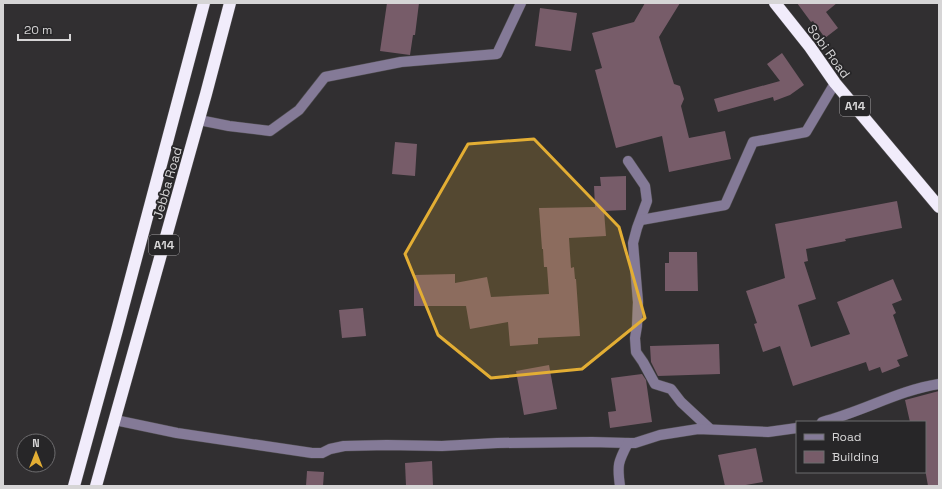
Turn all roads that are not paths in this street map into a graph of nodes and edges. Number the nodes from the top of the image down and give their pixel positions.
1 (204, 3) edge
2 (230, 3) edge
3 (521, 3) edge
4 (775, 3) edge
5 (835, 83) junction
6 (199, 120) junction
7 (628, 161) dead end
8 (939, 207) edge
9 (641, 220) junction
10 (939, 384) edge
11 (115, 420) junction
12 (825, 421) edge
13 (709, 428) junction
14 (796, 428) edge
15 (628, 443) junction
16 (74, 486) edge
17 (96, 486) edge
18 (620, 486) edge

1 - 16 highway, A14
2 - 6 highway, Jebba Road / A14
3 - 6 street
4 - 5 highway, Sobi Road / A14
5 - 8 highway, Sobi Road / A14
5 - 9 street
6 - 11 highway, Jebba Road / A14
7 - 9 street
9 - 13 street
10 - 12 street
11 - 15 street
11 - 17 highway, Jebba Road / A14
13 - 14 street
13 - 15 street
15 - 18 street

